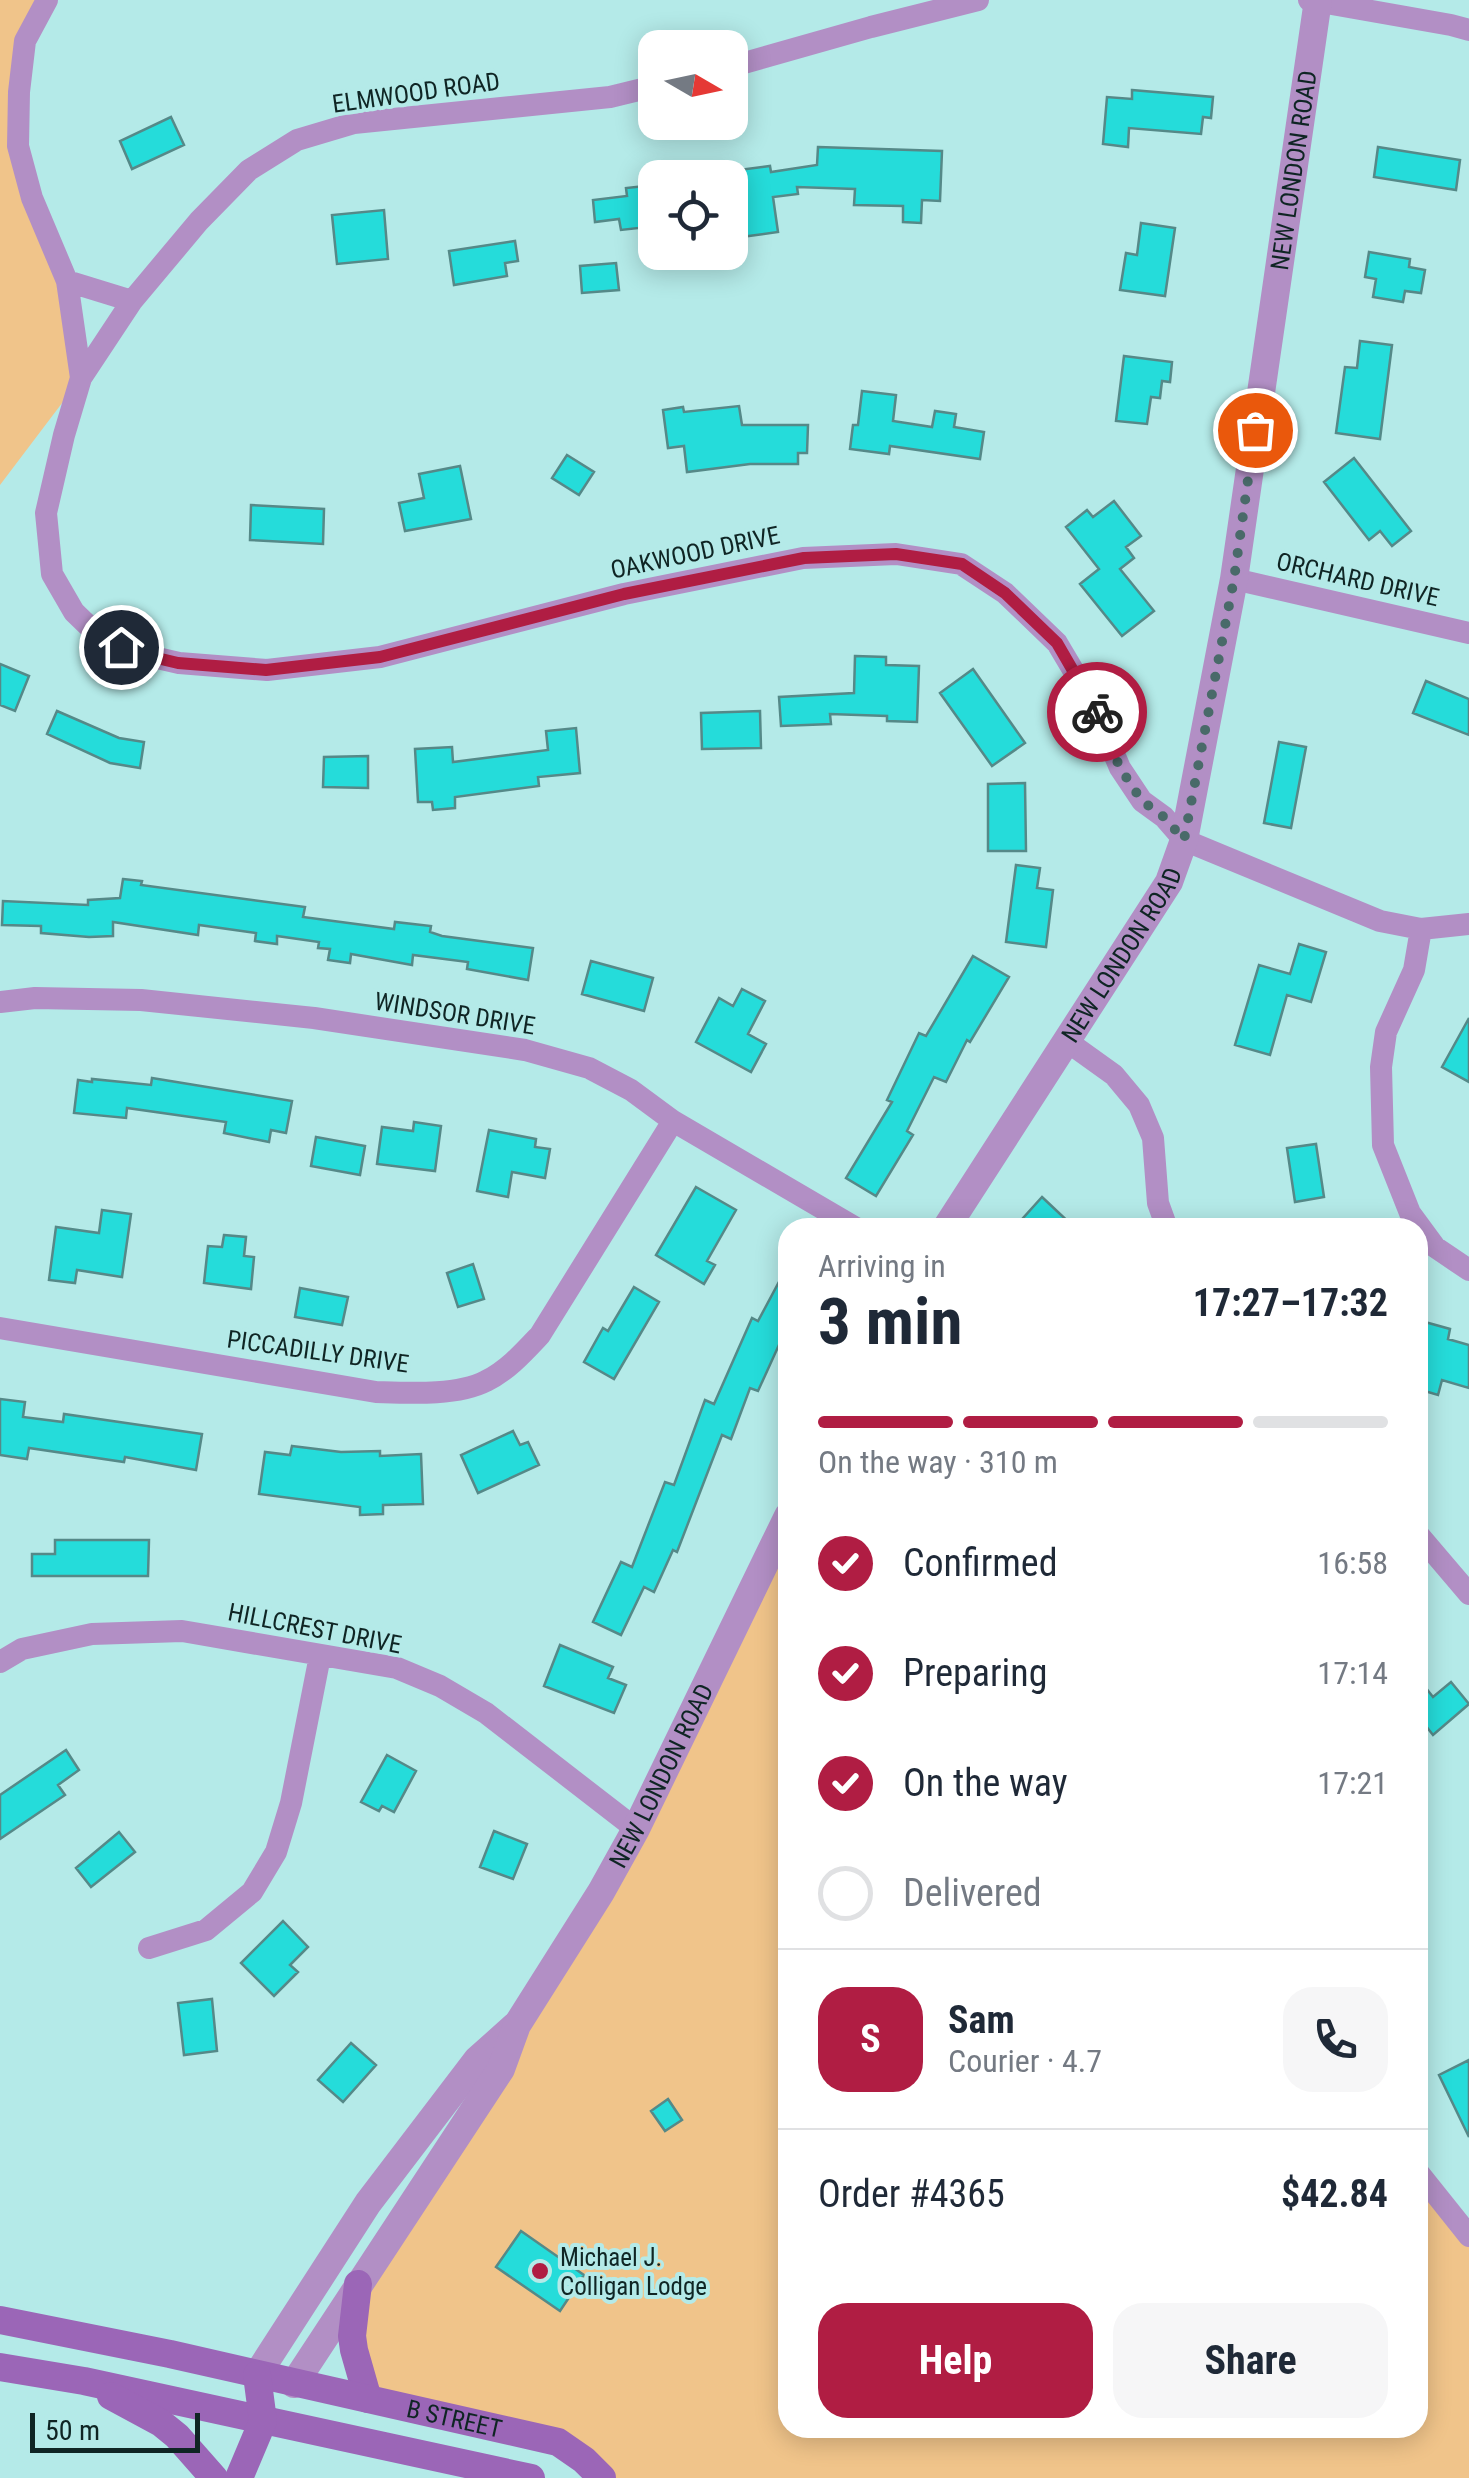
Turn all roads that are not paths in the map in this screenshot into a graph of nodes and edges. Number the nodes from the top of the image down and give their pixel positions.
1 (48, 0) edge
2 (978, 0) edge
3 (1309, 0) edge
4 (1318, 0) edge
5 (1469, 30) edge
6 (748, 62) edge
7 (638, 91) edge
8 (66, 282) junction
9 (132, 301) junction
10 (80, 378) junction
11 (1234, 579) junction
12 (1469, 633) edge
13 (1184, 840) junction
14 (1469, 924) edge
15 (1421, 930) junction
16 (0, 1002) edge
17 (1068, 1042) junction
18 (673, 1121) junction
19 (839, 1218) edge
20 (953, 1218) edge
21 (1164, 1218) edge
22 (1414, 1218) edge
23 (1428, 1238) edge
24 (1469, 1270) edge
25 (0, 1328) edge
26 (778, 1537) edge
27 (1428, 1546) edge
28 (1469, 1594) edge
29 (320, 1656) junction
30 (0, 1662) edge
31 (636, 1828) junction
32 (149, 1948) dead end
33 (516, 2025) junction
34 (1428, 2185) edge
35 (1469, 2236) edge
36 (358, 2284) junction
37 (0, 2320) edge
38 (0, 2367) edge
39 (257, 2375) junction
40 (84, 2381) junction
41 (294, 2384) junction
42 (368, 2399) junction
43 (264, 2421) junction
44 (214, 2478) edge
45 (240, 2478) edge
46 (531, 2478) edge
47 (602, 2478) edge

1 - 8 street
2 - 6 street
3 - 4 street
4 - 5 street
4 - 11 street, NEW LONDON ROAD
7 - 9 street, ELMWOOD ROAD
8 - 9 street
8 - 10 street
9 - 10 street, OAKWOOD DRIVE
10 - 13 street, OAKWOOD DRIVE
11 - 12 street, ORCHARD DRIVE
11 - 13 street, NEW LONDON ROAD
13 - 15 street, OAKWOOD DRIVE
13 - 17 street, NEW LONDON ROAD
14 - 15 street, OAKWOOD DRIVE
15 - 22 street
16 - 18 street, WINDSOR DRIVE
17 - 20 street, NEW LONDON ROAD
17 - 21 street
18 - 19 street, WINDSOR DRIVE
18 - 25 street, PICCADILLY DRIVE
23 - 24 street
26 - 31 street, NEW LONDON ROAD
27 - 28 street
29 - 30 street, HILLCREST DRIVE
29 - 31 street, HILLCREST DRIVE
29 - 32 street
31 - 33 street, NEW LONDON ROAD
33 - 36 street, NEW LONDON ROAD
33 - 39 street, NEW LONDON ROAD
34 - 35 street
36 - 41 street, NEW LONDON ROAD
36 - 42 main road
37 - 39 main road, B STREET
38 - 40 main road, B STREET
39 - 41 main road, B STREET
39 - 43 main road
40 - 43 main road, B STREET
40 - 44 main road
41 - 42 main road, B STREET
41 - 43 main road, NEW LONDON ROAD
42 - 47 main road, B STREET
43 - 45 main road, NEW LONDON ROAD
43 - 46 main road, B STREET

